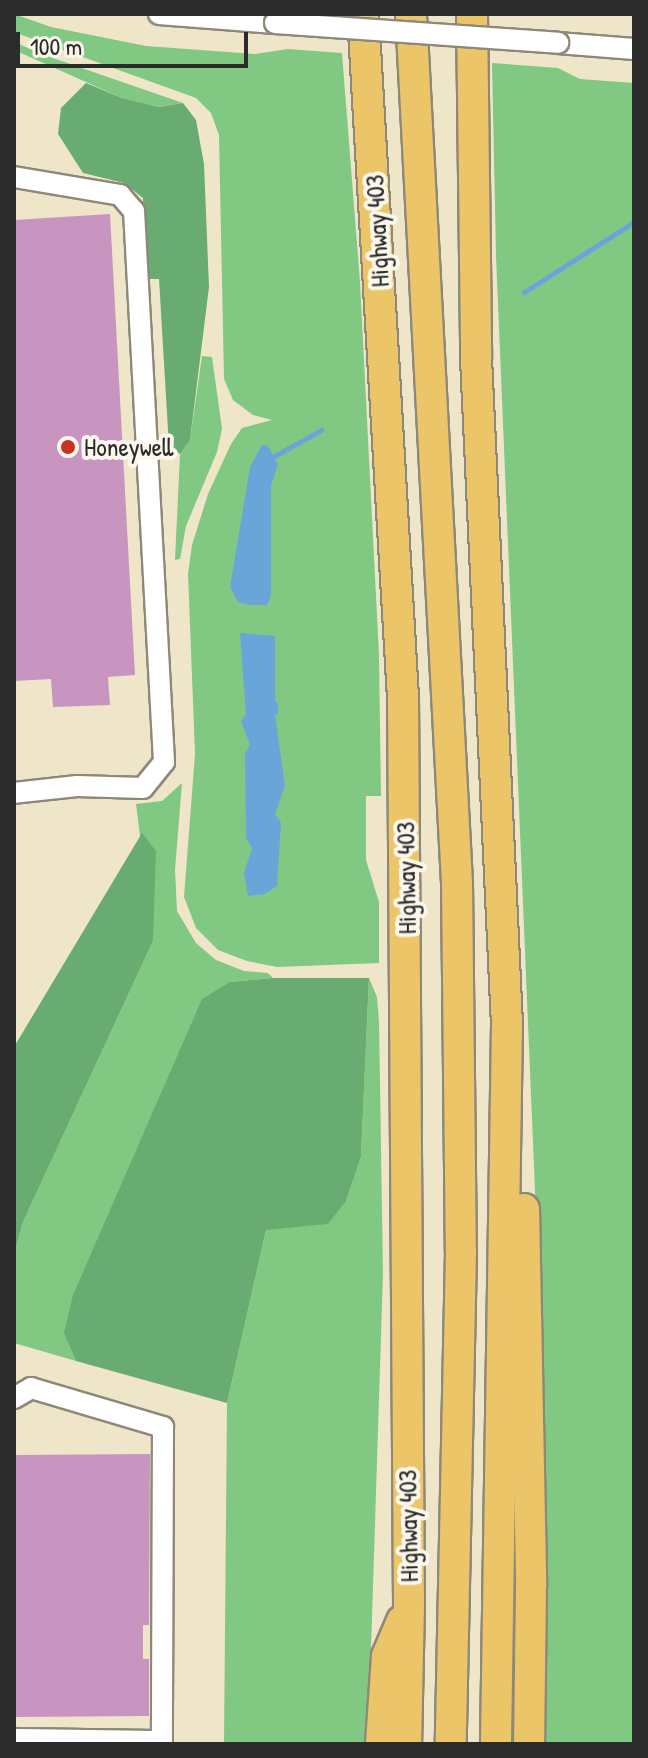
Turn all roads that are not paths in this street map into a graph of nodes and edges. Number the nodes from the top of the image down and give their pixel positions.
1 (159, 14) edge
2 (363, 14) edge
3 (411, 14) edge
4 (472, 14) edge
5 (634, 49) edge
6 (14, 177) edge
7 (14, 793) edge
8 (507, 1025) junction
9 (14, 1398) edge
10 (409, 1604) junction
11 (14, 1739) edge
12 (162, 1742) edge
13 (381, 1744) edge
14 (406, 1744) edge
15 (451, 1744) edge
16 (496, 1744) edge
17 (529, 1744) edge

1 - 5 street, bridge
2 - 10 highway, Highway 403
3 - 15 highway
4 - 8 highway
6 - 7 street
8 - 16 highway
8 - 17 highway
9 - 12 street
10 - 13 highway
10 - 14 highway, Highway 403
11 - 12 street

